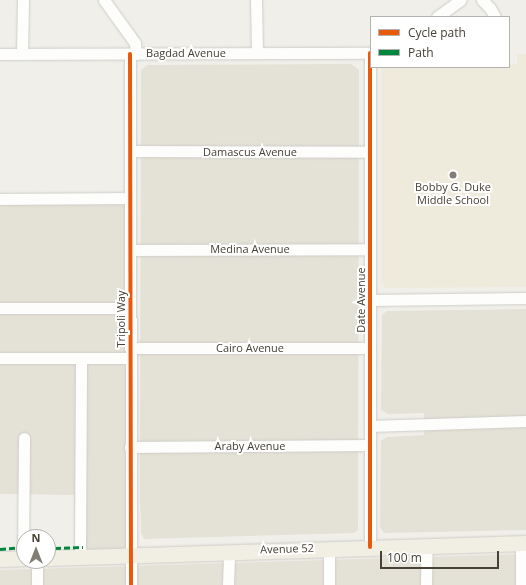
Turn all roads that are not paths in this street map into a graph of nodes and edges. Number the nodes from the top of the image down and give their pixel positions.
1 (23, 0) edge
2 (104, 0) edge
3 (256, 0) edge
4 (460, 0) edge
5 (482, 0) edge
6 (438, 16) edge
7 (494, 16) edge
8 (258, 53) junction
9 (370, 53) edge
10 (0, 54) edge
11 (22, 54) junction
12 (133, 54) junction
13 (130, 151) junction
14 (370, 152) junction
15 (0, 198) edge
16 (130, 198) junction
17 (370, 249) junction
18 (130, 250) junction
19 (526, 298) edge
20 (370, 300) junction
21 (0, 308) edge
22 (130, 308) junction
23 (370, 348) junction
24 (130, 353) junction
25 (0, 358) edge
26 (81, 358) junction
27 (526, 421) edge
28 (370, 426) junction
29 (24, 438) dead end
30 (370, 445) junction
31 (130, 447) junction
32 (27, 529) edge
33 (524, 543) edge
34 (427, 546) junction
35 (370, 547) junction
36 (330, 548) junction
37 (229, 551) junction
38 (131, 555) junction
39 (80, 557) junction
40 (56, 558) edge
41 (0, 559) edge
42 (16, 559) edge
43 (31, 569) edge
44 (37, 585) edge
45 (131, 585) edge
46 (228, 585) edge
47 (329, 585) edge
48 (426, 585) edge
49 (521, 585) edge

1 - 11 street
2 - 12 street, Tripoli Way
3 - 8 street
4 - 6 street
5 - 7 street
8 - 9 street, Bagdad Avenue
8 - 12 street, Bagdad Avenue
9 - 14 street, Date Avenue
10 - 11 street, Bagdad Avenue
11 - 12 street, Bagdad Avenue
12 - 13 street, Tripoli Way
13 - 14 street, Damascus Avenue
13 - 16 street, Tripoli Way
14 - 17 street, Date Avenue
15 - 16 street
16 - 18 street, Tripoli Way
17 - 18 street, Medina Avenue
17 - 20 street, Date Avenue
18 - 22 street, Tripoli Way
19 - 20 street
20 - 23 street, Date Avenue
21 - 22 street
22 - 24 street, Tripoli Way
23 - 24 street, Cairo Avenue
23 - 28 street, Date Avenue
24 - 26 street, Cairo Avenue
24 - 31 street, Tripoli Way
25 - 26 street, Cairo Avenue
26 - 39 street
27 - 28 street
28 - 30 street, Date Avenue
29 - 32 street
30 - 31 street, Araby Avenue
30 - 35 street, Date Avenue
31 - 38 street, Tripoli Way
33 - 34 main road, Avenue 52
33 - 49 street
34 - 35 main road, Avenue 52
34 - 48 street
35 - 36 main road, Avenue 52
36 - 37 main road, Avenue 52
36 - 47 street
37 - 38 main road, Avenue 52
37 - 46 street
38 - 39 main road, Avenue 52
38 - 45 street, Tripoli Way
39 - 40 main road, Avenue 52
41 - 42 main road
43 - 44 street

